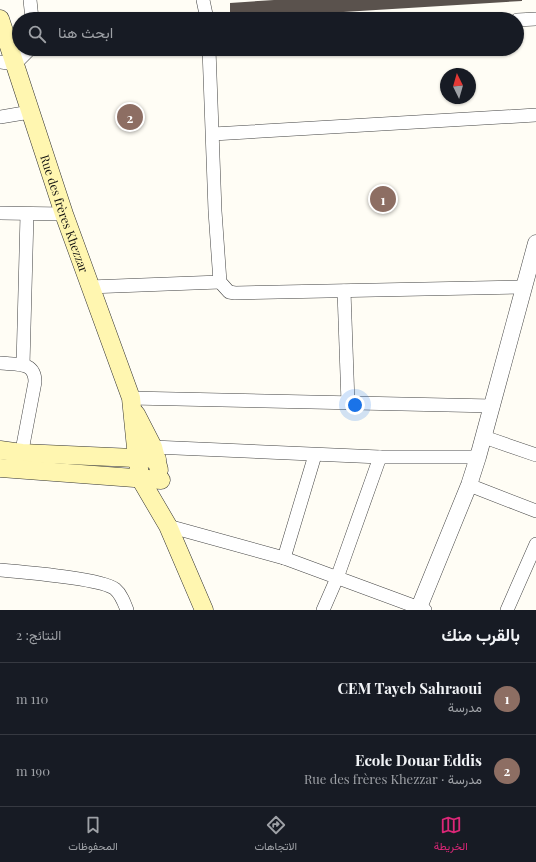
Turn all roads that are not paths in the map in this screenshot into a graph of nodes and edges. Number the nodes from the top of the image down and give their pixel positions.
1 (30, 0) edge
2 (203, 0) edge
3 (31, 12) edge
4 (206, 12) edge
5 (0, 19) edge
6 (536, 19) edge
7 (524, 20) edge
8 (19, 56) edge
9 (209, 56) edge
10 (8, 63) edge
11 (30, 112) junction
12 (536, 115) edge
13 (0, 118) edge
14 (213, 134) junction
15 (0, 213) edge
16 (64, 214) junction
17 (26, 215) junction
18 (536, 243) edge
19 (220, 282) junction
20 (90, 287) junction
21 (525, 287) junction
22 (344, 291) junction
23 (0, 363) edge
24 (23, 365) junction
25 (132, 402) junction
26 (348, 403) junction
27 (493, 406) junction
28 (484, 437) junction
29 (0, 450) edge
30 (22, 453) junction
31 (155, 453) junction
32 (315, 455) junction
33 (536, 456) edge
34 (380, 457) junction
35 (478, 457) junction
36 (137, 458) junction
37 (0, 468) edge
38 (19, 471) junction
39 (141, 480) junction
40 (162, 480) junction
41 (469, 485) junction
42 (536, 512) edge
43 (165, 520) junction
44 (536, 544) edge
45 (284, 558) junction
46 (0, 570) edge
47 (337, 578) junction
48 (421, 609) edge
49 (127, 610) edge
50 (204, 610) edge
51 (323, 610) edge
52 (507, 610) edge

1 - 3 street
2 - 4 street
5 - 10 main road, Rue des frères Khezzar
6 - 7 street
8 - 10 street
9 - 14 street
10 - 11 main road, Rue des frères Khezzar
11 - 13 street
11 - 16 main road, Rue des frères Khezzar
12 - 14 street
14 - 19 street
15 - 17 street
16 - 17 street
16 - 20 main road, Rue des frères Khezzar
17 - 24 street
18 - 21 street
19 - 20 street
19 - 22 street
20 - 25 main road, Rue des frères Khezzar
21 - 22 street
21 - 27 street
22 - 26 street
23 - 24 street
24 - 30 street
25 - 26 street
25 - 31 main road, Rue des frères Khezzar
25 - 36 main road, Rue des frères Khezzar
26 - 27 street
27 - 28 street
28 - 33 street
28 - 35 street
29 - 30 main road
30 - 36 main road
30 - 38 street
31 - 32 street
31 - 36 main road
31 - 40 main road, Rue des frères Khezzar
32 - 34 street
32 - 45 street
34 - 35 street
34 - 47 street
35 - 41 street
36 - 39 main road, Rue des frères Khezzar
37 - 38 main road
38 - 39 main road
39 - 40 main road
39 - 43 main road, Rue des frères Khezzar
40 - 43 main road, Rue des frères Khezzar
41 - 42 street
41 - 48 street
43 - 45 street
43 - 50 main road, Rue des frères Khezzar
44 - 52 street
45 - 47 street
46 - 49 street
47 - 48 street
47 - 51 street

